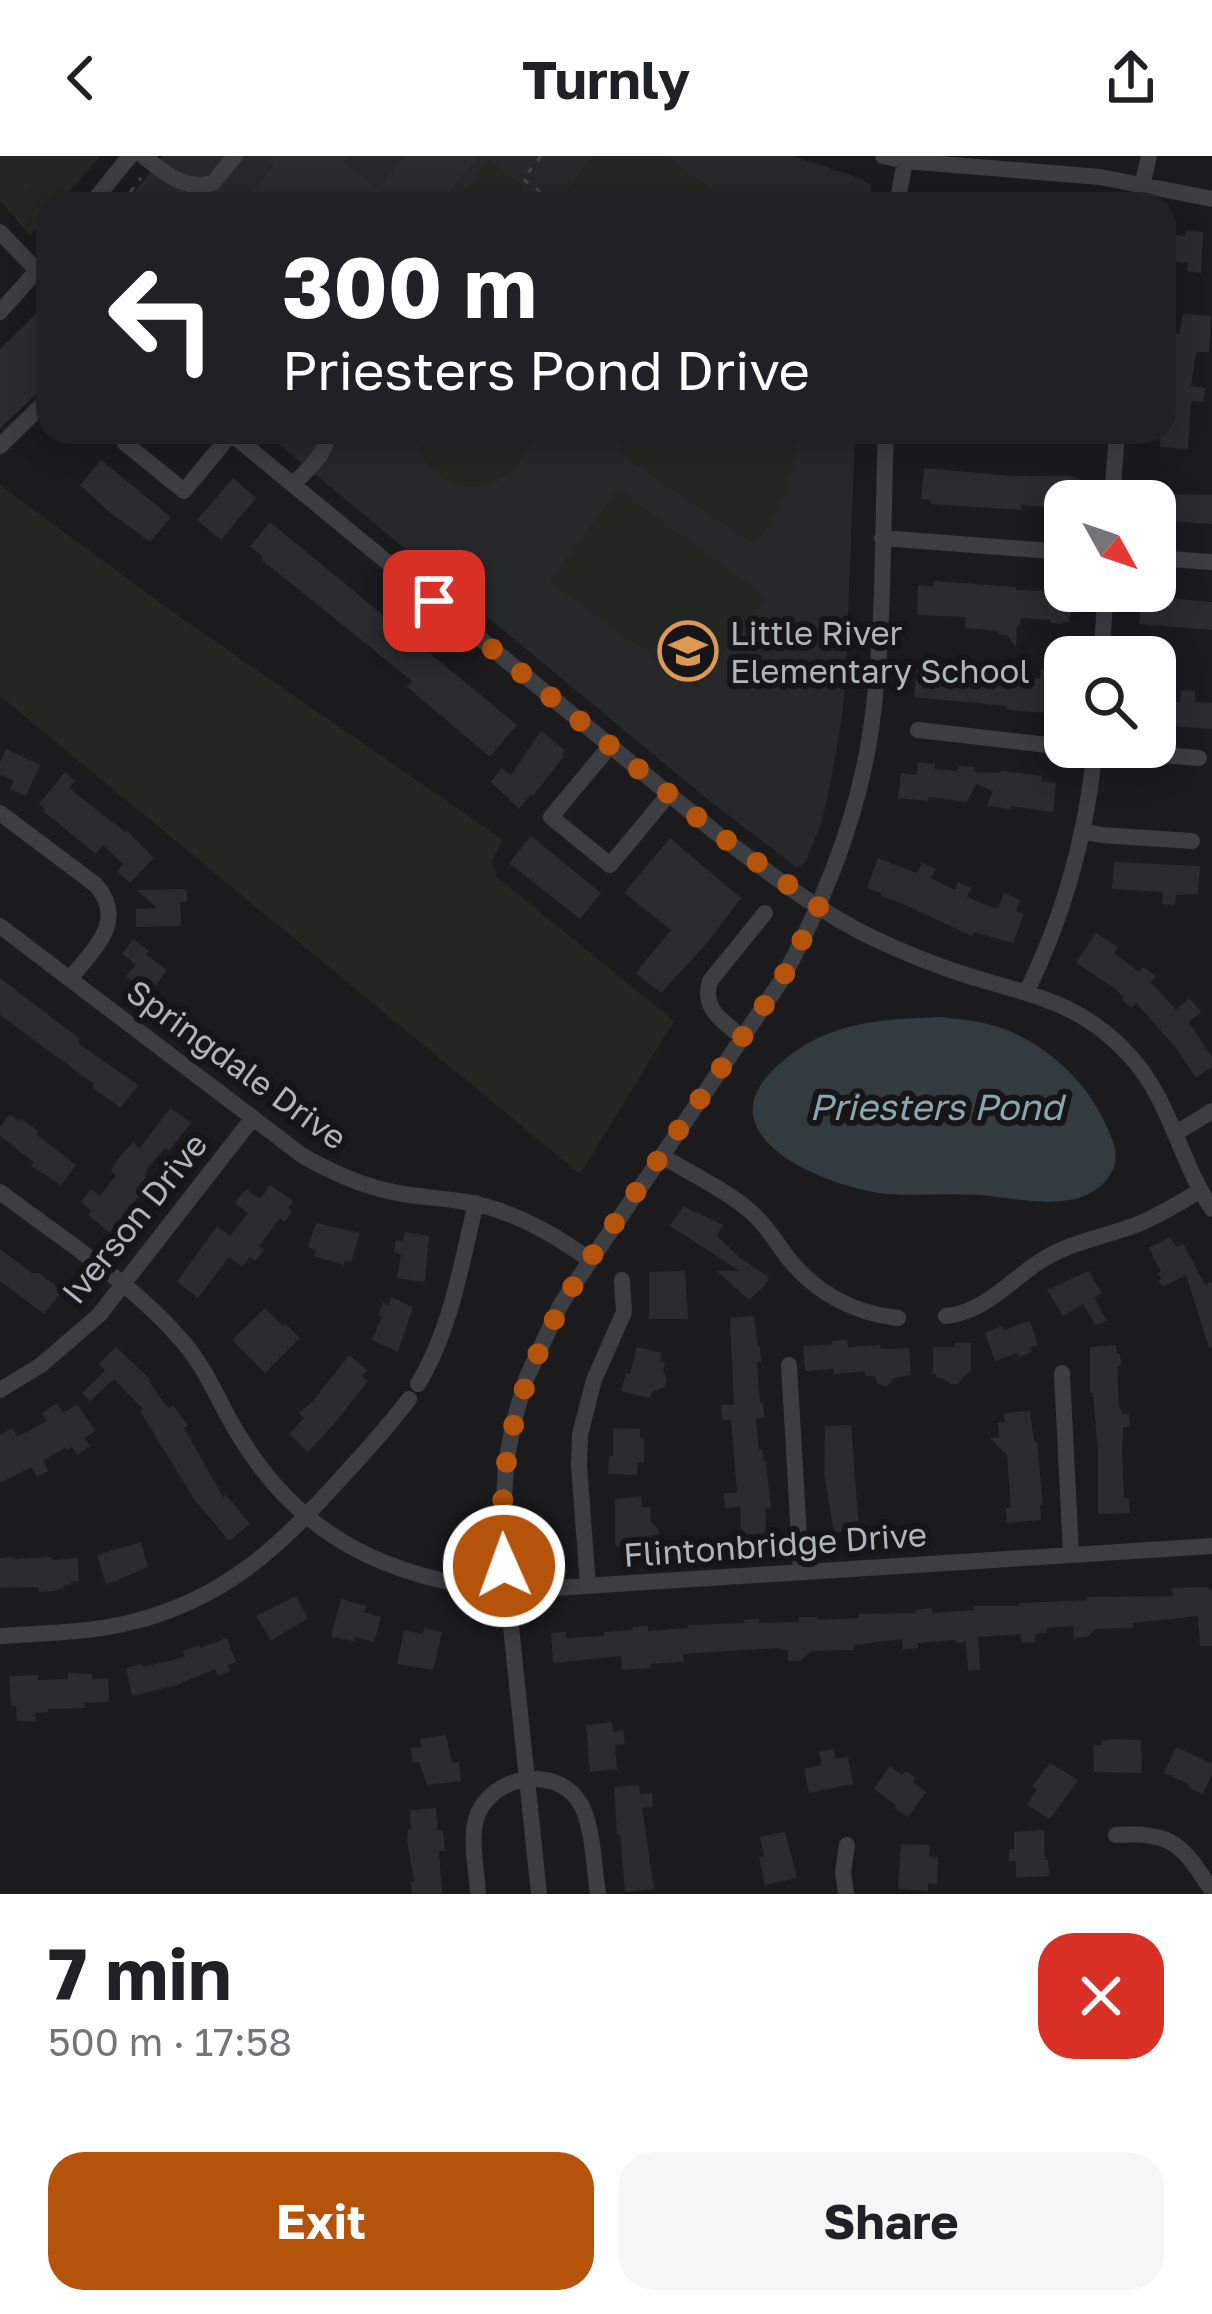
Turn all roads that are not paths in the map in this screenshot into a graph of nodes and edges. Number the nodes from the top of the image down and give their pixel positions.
1 (130, 156) edge
2 (143, 156) edge
3 (236, 156) edge
4 (883, 156) edge
5 (1149, 156) edge
6 (905, 158) edge
7 (1031, 164) edge
8 (1142, 184) junction
9 (101, 192) edge
10 (899, 192) edge
11 (1140, 192) edge
12 (1212, 199) edge
13 (0, 232) edge
14 (36, 263) edge
15 (36, 278) edge
16 (0, 313) edge
17 (36, 411) edge
18 (126, 444) edge
19 (221, 444) edge
20 (243, 444) edge
21 (327, 444) edge
22 (886, 444) edge
23 (1117, 444) edge
24 (0, 446) edge
25 (1114, 480) edge
26 (293, 485) junction
27 (882, 538) junction
28 (1044, 550) edge
29 (1176, 559) edge
30 (1212, 562) edge
31 (918, 730) dead end
32 (1044, 744) edge
33 (610, 746) junction
34 (1176, 756) edge
35 (1199, 758) dead end
36 (1092, 768) edge
37 (668, 794) junction
38 (0, 813) edge
39 (1083, 831) junction
40 (1192, 842) dead end
41 (819, 907) junction
42 (765, 913) dead end
43 (0, 926) edge
44 (70, 979) junction
45 (1027, 991) junction
46 (743, 1038) junction
47 (1212, 1111) edge
48 (252, 1119) junction
49 (1176, 1133) junction
50 (662, 1156) junction
51 (1200, 1191) junction
52 (0, 1192) edge
53 (476, 1203) junction
54 (1212, 1209) edge
55 (590, 1259) junction
56 (622, 1280) dead end
57 (123, 1286) junction
58 (946, 1316) dead end
59 (898, 1318) dead end
60 (789, 1366) dead end
61 (1061, 1373) dead end
62 (0, 1390) edge
63 (307, 1516) junction
64 (1212, 1546) edge
65 (1071, 1554) junction
66 (801, 1572) junction
67 (588, 1586) junction
68 (506, 1591) junction
69 (0, 1636) edge
70 (526, 1781) junction
71 (1116, 1835) dead end
72 (847, 1845) dead end
73 (1212, 1891) edge
74 (478, 1894) edge
75 (539, 1894) edge
76 (598, 1894) edge
77 (846, 1894) edge

1 - 9 street
2 - 3 street
4 - 6 street
5 - 8 street
6 - 7 street
6 - 10 street
7 - 8 street
8 - 11 street
8 - 12 street
13 - 14 street
15 - 16 street
17 - 24 street
18 - 19 street
20 - 26 street
21 - 26 street
22 - 27 street
23 - 25 street
26 - 33 street
27 - 28 street
27 - 41 street
29 - 30 street
31 - 32 street
33 - 37 street
33 - 37 street
34 - 35 street
36 - 39 street
37 - 41 street
38 - 44 street
39 - 40 street
39 - 45 street
41 - 45 street
41 - 46 street
42 - 46 street
43 - 44 street, Springdale Drive
44 - 48 street, Springdale Drive
45 - 49 street
46 - 50 street
47 - 49 street
48 - 53 street, Springdale Drive
48 - 57 street, Iverson Drive
49 - 51 street
50 - 55 street
50 - 59 street
51 - 54 street
51 - 58 street
52 - 57 street, Flintonbridge Drive
53 - 55 street, Springdale Drive
53 - 63 street
55 - 68 street
56 - 67 street
57 - 62 street, Iverson Drive
57 - 63 street, Flintonbridge Drive
60 - 66 street
61 - 65 street
63 - 68 street, Flintonbridge Drive
63 - 69 street
64 - 65 street, Flintonbridge Drive
65 - 66 street, Flintonbridge Drive
66 - 67 street, Flintonbridge Drive
67 - 68 street, Flintonbridge Drive
68 - 70 street
70 - 74 street
70 - 75 street
70 - 76 street
71 - 73 street
72 - 77 street

